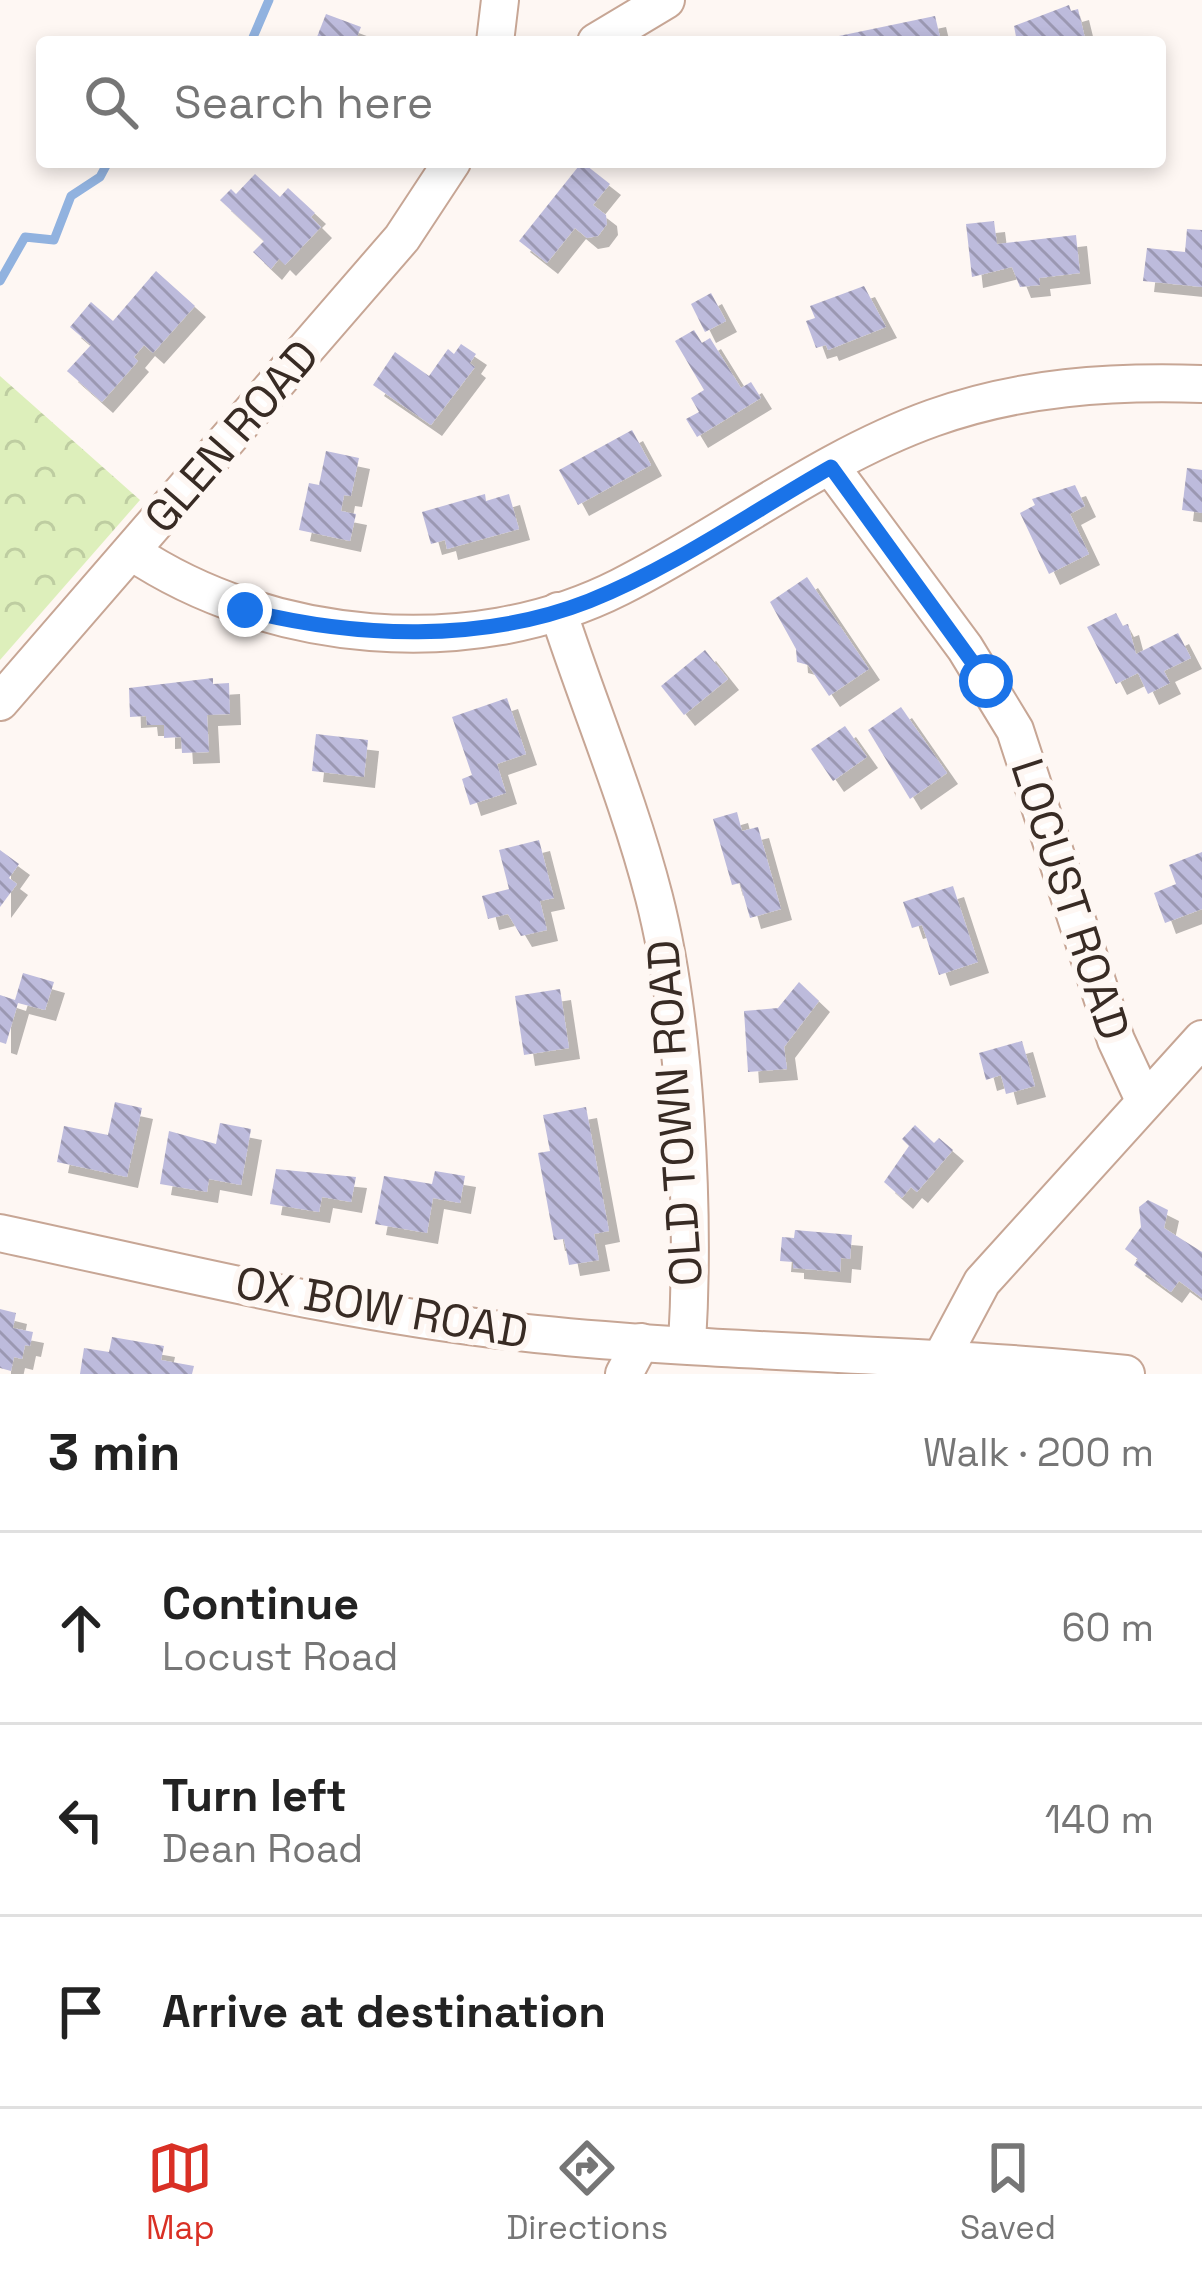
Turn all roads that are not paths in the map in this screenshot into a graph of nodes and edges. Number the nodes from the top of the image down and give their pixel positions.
1 (500, 0) edge
2 (666, 0) edge
3 (496, 36) edge
4 (606, 36) edge
5 (448, 168) edge
6 (1202, 385) edge
7 (831, 467) junction
8 (132, 552) junction
9 (558, 611) junction
10 (0, 702) edge
11 (1202, 1039) edge
12 (1143, 1098) junction
13 (0, 1233) edge
14 (687, 1343) junction
15 (942, 1357) junction
16 (632, 1358) edge
17 (979, 1366) edge
18 (1126, 1374) edge

1 - 3 street
2 - 4 street
5 - 8 street, GLEN ROAD
6 - 7 street
7 - 9 street
7 - 12 street, LOCUST ROAD
8 - 9 street
8 - 10 street, GLEN ROAD
9 - 14 street, OLD TOWN ROAD
11 - 12 street
12 - 15 street
13 - 16 street, OX BOW ROAD
14 - 15 street, OX BOW ROAD
14 - 16 street, OX BOW ROAD
15 - 17 street, OX BOW ROAD
17 - 18 street, OX BOW ROAD

